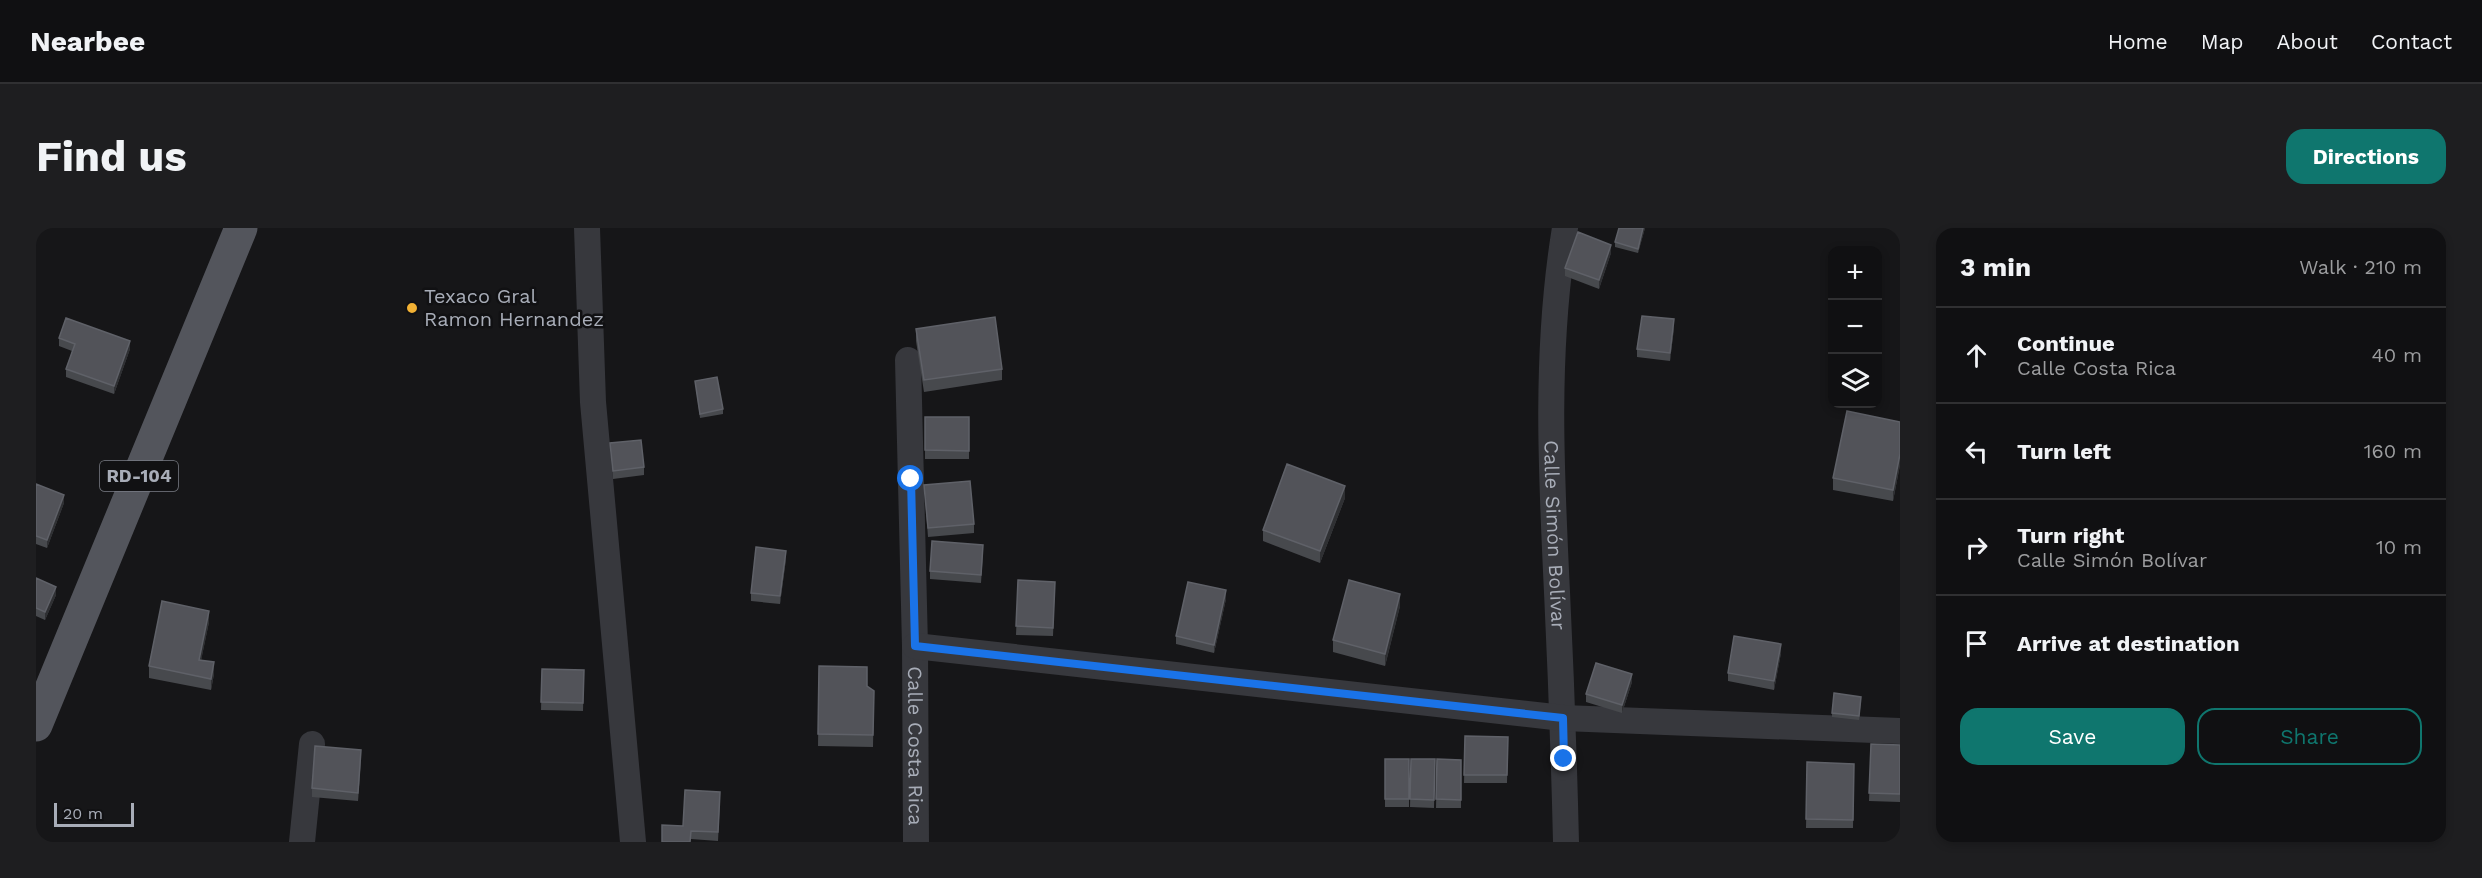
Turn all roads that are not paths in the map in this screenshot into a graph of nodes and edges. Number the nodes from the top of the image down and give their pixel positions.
1 (241, 228) edge
2 (587, 228) edge
3 (1565, 228) edge
4 (908, 360) dead end
5 (915, 646) junction
6 (1563, 718) junction
7 (36, 725) edge
8 (1900, 731) edge
9 (312, 744) dead end
10 (302, 842) edge
11 (633, 842) edge
12 (916, 842) edge
13 (1566, 842) edge

1 - 7 main road, RD-104
2 - 11 street
3 - 6 street, Calle Simón Bolívar
4 - 5 street, Calle Costa Rica
5 - 6 street
5 - 12 street, Calle Costa Rica
6 - 8 street
6 - 13 street, Calle Simón Bolívar
9 - 10 street

